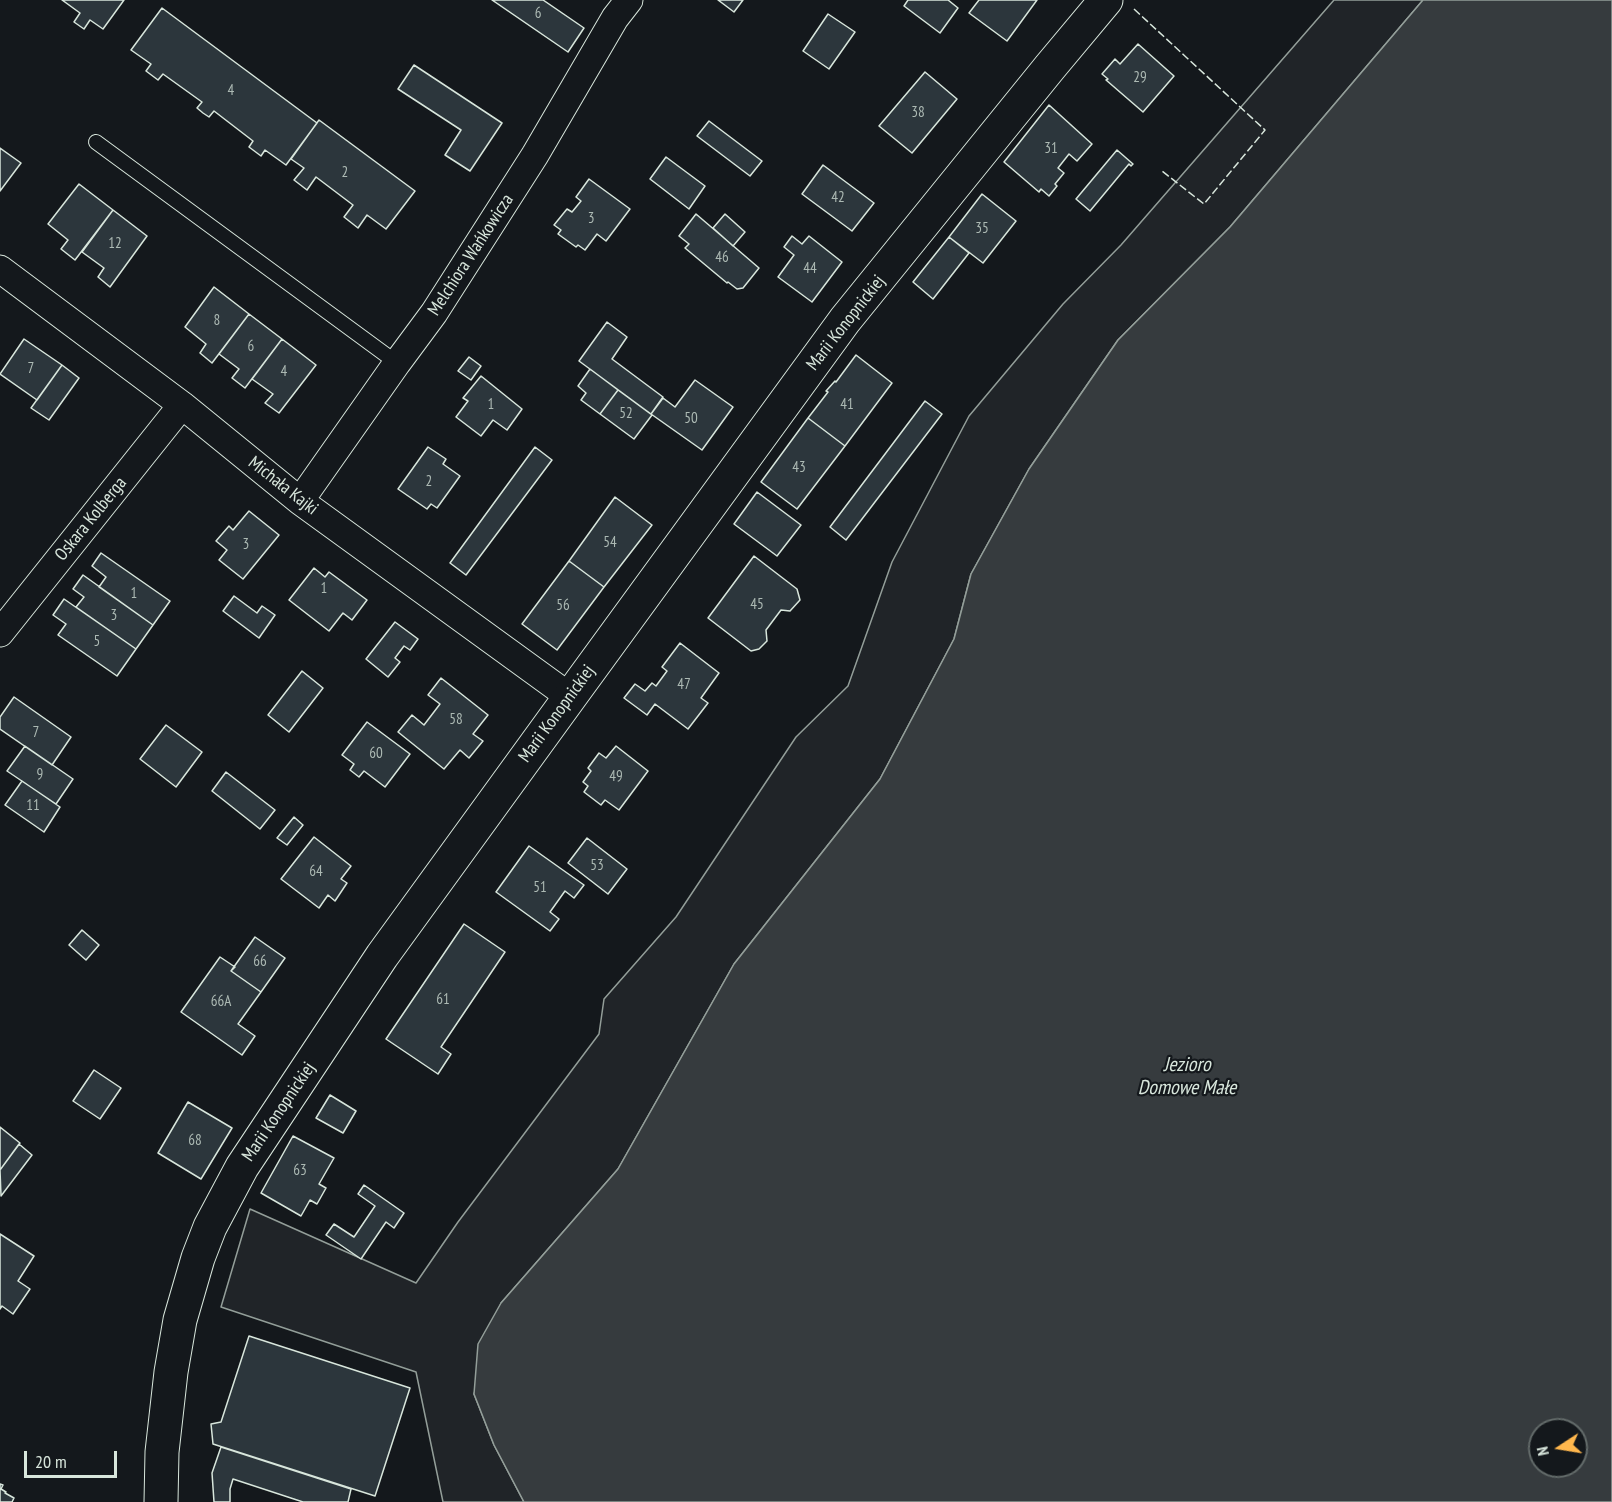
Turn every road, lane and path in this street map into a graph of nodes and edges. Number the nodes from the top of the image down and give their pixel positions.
1 (629, 0) edge
2 (1106, 0) edge
3 (96, 142) dead end
4 (0, 269) edge
5 (397, 363) junction
6 (182, 405) junction
7 (300, 501) junction
8 (0, 633) edge
9 (570, 697) junction
10 (161, 1502) edge

1 - 5 street, Melchiora Wańkowicza
2 - 9 street, Marii Konopnickiej
3 - 5 lane
4 - 6 street, Michała Kajki
5 - 7 street, Melchiora Wańkowicza
6 - 7 street, Michała Kajki
6 - 8 street, Oskara Kolberga
7 - 9 street, Michała Kajki
9 - 10 street, Marii Konopnickiej

